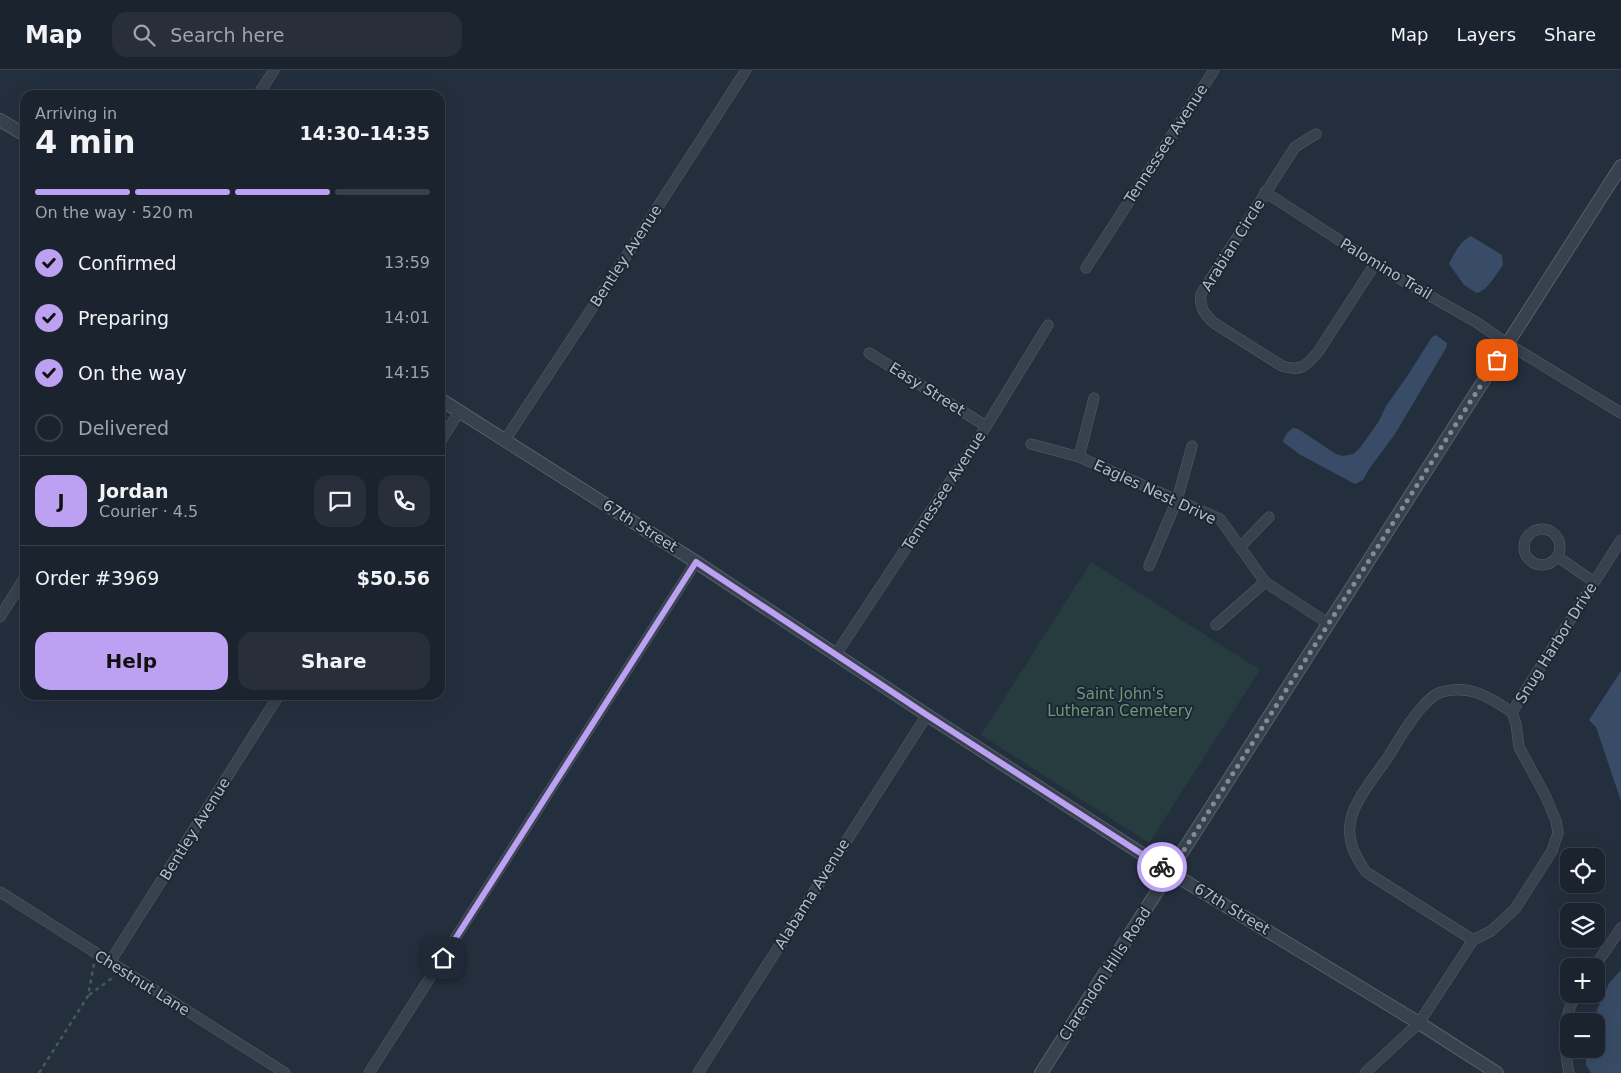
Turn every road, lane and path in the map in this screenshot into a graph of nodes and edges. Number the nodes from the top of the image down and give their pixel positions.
1 (274, 70) edge
2 (746, 70) edge
3 (1214, 70) edge
4 (261, 90) edge
5 (0, 120) edge
6 (20, 132) edge
7 (1316, 134) dead end
8 (1621, 166) edge
9 (1265, 192) junction
10 (1375, 264) junction
11 (1086, 268) dead end
12 (1048, 325) dead end
13 (1508, 344) junction
14 (869, 353) dead end
15 (1094, 398) dead end
16 (445, 402) edge
17 (459, 412) junction
18 (1621, 414) edge
19 (986, 426) junction
20 (445, 434) edge
21 (506, 440) junction
22 (1031, 444) dead end
23 (1192, 446) dead end
24 (1079, 457) junction
25 (1176, 500) junction
26 (1269, 517) dead end
27 (1621, 540) edge
28 (1240, 547) junction
29 (1558, 557) dead end
30 (696, 562) junction
31 (1149, 566) dead end
32 (1265, 582) junction
33 (1594, 582) junction
34 (20, 585) edge
35 (0, 617) edge
36 (1329, 624) junction
37 (1216, 625) dead end
38 (836, 654) junction
39 (277, 700) edge
40 (1512, 712) junction
41 (927, 715) junction
42 (1170, 872) junction
43 (0, 892) edge
44 (1621, 928) edge
45 (1473, 940) junction
46 (96, 953) junction
47 (1601, 958) edge
48 (110, 962) junction
49 (123, 970) junction
50 (88, 996) junction
51 (1572, 1003) edge
52 (1419, 1023) junction
53 (39, 1073) edge
54 (285, 1073) edge
55 (369, 1073) edge
56 (698, 1073) edge
57 (1041, 1073) edge
58 (1365, 1073) edge
59 (1497, 1073) edge
60 (1569, 1073) edge

1 - 4 street
2 - 21 street, Bentley Avenue
3 - 11 street, Tennessee Avenue
5 - 6 street
7 - 9 street, Arabian Circle
8 - 13 street, Clarendon Hills Road
9 - 10 street, Palomino Trail
9 - 10 street, Arabian Circle
10 - 13 street, Palomino Trail
12 - 19 street, Tennessee Avenue
13 - 18 street
13 - 36 street, Clarendon Hills Road
14 - 19 street, Easy Street
15 - 24 street
16 - 17 street, 67th Street
17 - 20 street
17 - 21 street, 67th Street
19 - 38 street, Tennessee Avenue
21 - 30 street, 67th Street
22 - 24 street, Eagles Nest Drive
23 - 25 street
24 - 25 street, Eagles Nest Drive
25 - 28 street, Eagles Nest Drive
25 - 31 street
26 - 28 street
27 - 33 street, Snug Harbor Drive
28 - 32 street, Eagles Nest Drive
29 - 33 street
30 - 38 street, 67th Street
30 - 55 street
32 - 36 street, Eagles Nest Drive
32 - 37 street
33 - 40 street, Snug Harbor Drive
34 - 35 street
36 - 42 street, Clarendon Hills Road
38 - 41 street, 67th Street
39 - 48 street, Bentley Avenue
40 - 45 street, Snug Harbor Drive
40 - 45 street
41 - 42 street, 67th Street
41 - 56 street, Alabama Avenue
42 - 52 street, 67th Street
42 - 57 street, Clarendon Hills Road
43 - 46 street, Chestnut Lane
44 - 47 street
45 - 52 street, Snug Harbor Drive
46 - 48 street, Chestnut Lane
46 - 50 path
48 - 49 street, Chestnut Lane
49 - 50 path
49 - 54 street, Chestnut Lane
50 - 53 path
51 - 60 street
52 - 58 street, Snug Harbor Drive
52 - 59 street, 67th Street

